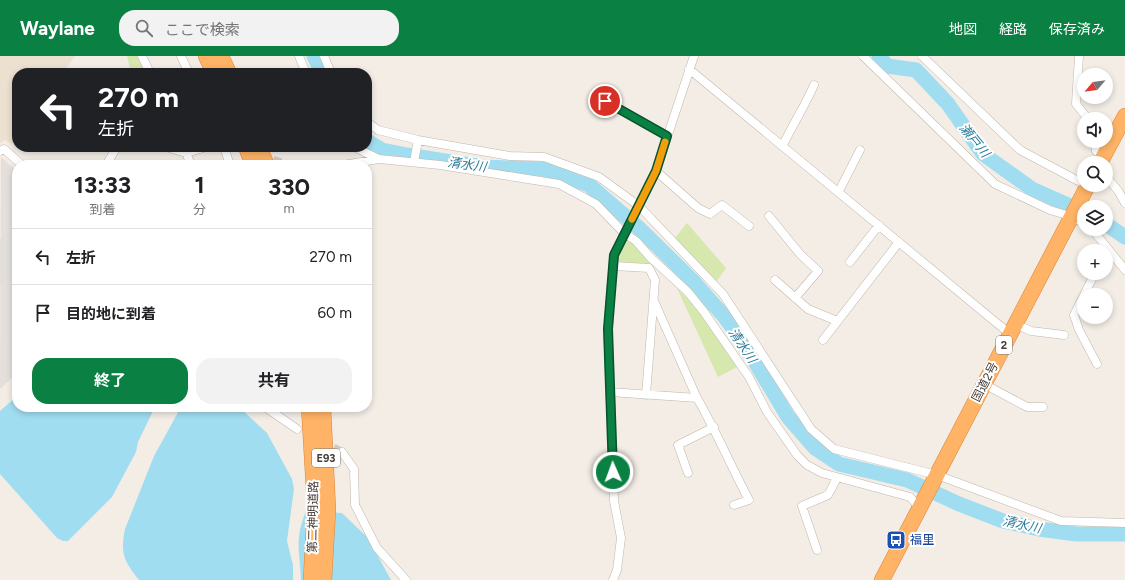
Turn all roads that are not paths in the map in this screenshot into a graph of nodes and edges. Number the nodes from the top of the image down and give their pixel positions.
1 (142, 56) edge
2 (181, 56) edge
3 (206, 56) edge
4 (221, 56) edge
5 (299, 56) edge
6 (324, 56) edge
7 (694, 56) edge
8 (863, 56) edge
9 (922, 56) edge
10 (1079, 56) edge
11 (148, 68) edge
12 (187, 68) edge
13 (212, 68) edge
14 (227, 68) edge
15 (304, 68) edge
16 (329, 68) edge
17 (689, 69) junction
18 (814, 85) dead end
19 (605, 101) dead end
20 (1082, 112) edge
21 (1125, 116) edge
22 (372, 126) edge
23 (667, 136) junction
24 (418, 140) junction
25 (783, 145) junction
26 (860, 150) dead end
27 (0, 151) edge
28 (364, 152) edge
29 (1103, 156) edge
30 (379, 159) junction
31 (16, 160) edge
32 (372, 160) edge
33 (414, 162) junction
34 (656, 171) junction
35 (1077, 180) edge
36 (1113, 184) edge
37 (839, 191) junction
38 (1125, 203) edge
39 (639, 206) junction
40 (769, 216) dead end
41 (1077, 221) edge
42 (1077, 223) edge
43 (879, 225) junction
44 (749, 226) dead end
45 (624, 233) junction
46 (900, 242) junction
47 (1113, 257) edge
48 (850, 262) dead end
49 (614, 266) junction
50 (1125, 270) edge
51 (775, 280) dead end
52 (1092, 280) edge
53 (795, 298) junction
54 (654, 301) junction
55 (837, 321) junction
56 (1013, 329) junction
57 (1064, 335) dead end
58 (823, 340) dead end
59 (1097, 364) dead end
60 (984, 384) junction
61 (610, 392) junction
62 (646, 395) junction
63 (697, 398) junction
64 (1043, 407) dead end
65 (272, 412) edge
66 (310, 412) edge
67 (323, 412) edge
68 (714, 427) junction
69 (297, 430) dead end
70 (342, 452) tunnel mouth
71 (688, 473) dead end
72 (937, 474) junction
73 (837, 478) junction
74 (734, 505) dead end
75 (321, 508) junction
76 (920, 508) junction
77 (1125, 523) edge
78 (817, 550) dead end
79 (311, 580) edge
80 (324, 580) edge
81 (406, 580) edge
82 (613, 580) edge
83 (882, 580) edge

1 - 11 street
2 - 12 street
3 - 13 highway
4 - 14 highway
5 - 15 street
6 - 16 street
7 - 17 street
8 - 41 street
9 - 35 street
10 - 20 street
17 - 23 street
17 - 25 street
18 - 25 street
19 - 23 street
21 - 29 highway
22 - 24 street
23 - 34 street
24 - 33 street
24 - 39 street
25 - 37 street
26 - 37 street
27 - 31 street
28 - 30 street
30 - 32 street
30 - 33 street
33 - 45 street
34 - 39 street
34 - 44 street
36 - 38 street
37 - 43 street
39 - 45 street
39 - 72 street
40 - 53 street
42 - 56 highway, 国道2号 / 2
43 - 46 street
43 - 48 street
45 - 49 street
45 - 73 street
46 - 55 street
46 - 56 street
47 - 50 street
49 - 54 street
49 - 61 street
51 - 53 street
52 - 59 street
53 - 55 street
54 - 62 street
54 - 63 street
55 - 58 street
56 - 57 street
56 - 60 highway, 国道2号 / 2
60 - 64 street
60 - 72 highway, 国道2号 / 2
61 - 62 street
61 - 82 street
62 - 63 street
63 - 68 street
65 - 69 street
66 - 75 highway, 第二神明道路 / E93
67 - 75 highway, 第二神明道路 / E93
68 - 71 street
68 - 74 street
70 - 81 street
72 - 76 highway, 国道2号 / 2
72 - 77 street
73 - 76 street
73 - 78 street
75 - 79 highway, 第二神明道路 / E93
75 - 80 highway, 第二神明道路 / E93
76 - 83 highway, 国道2号 / 2

